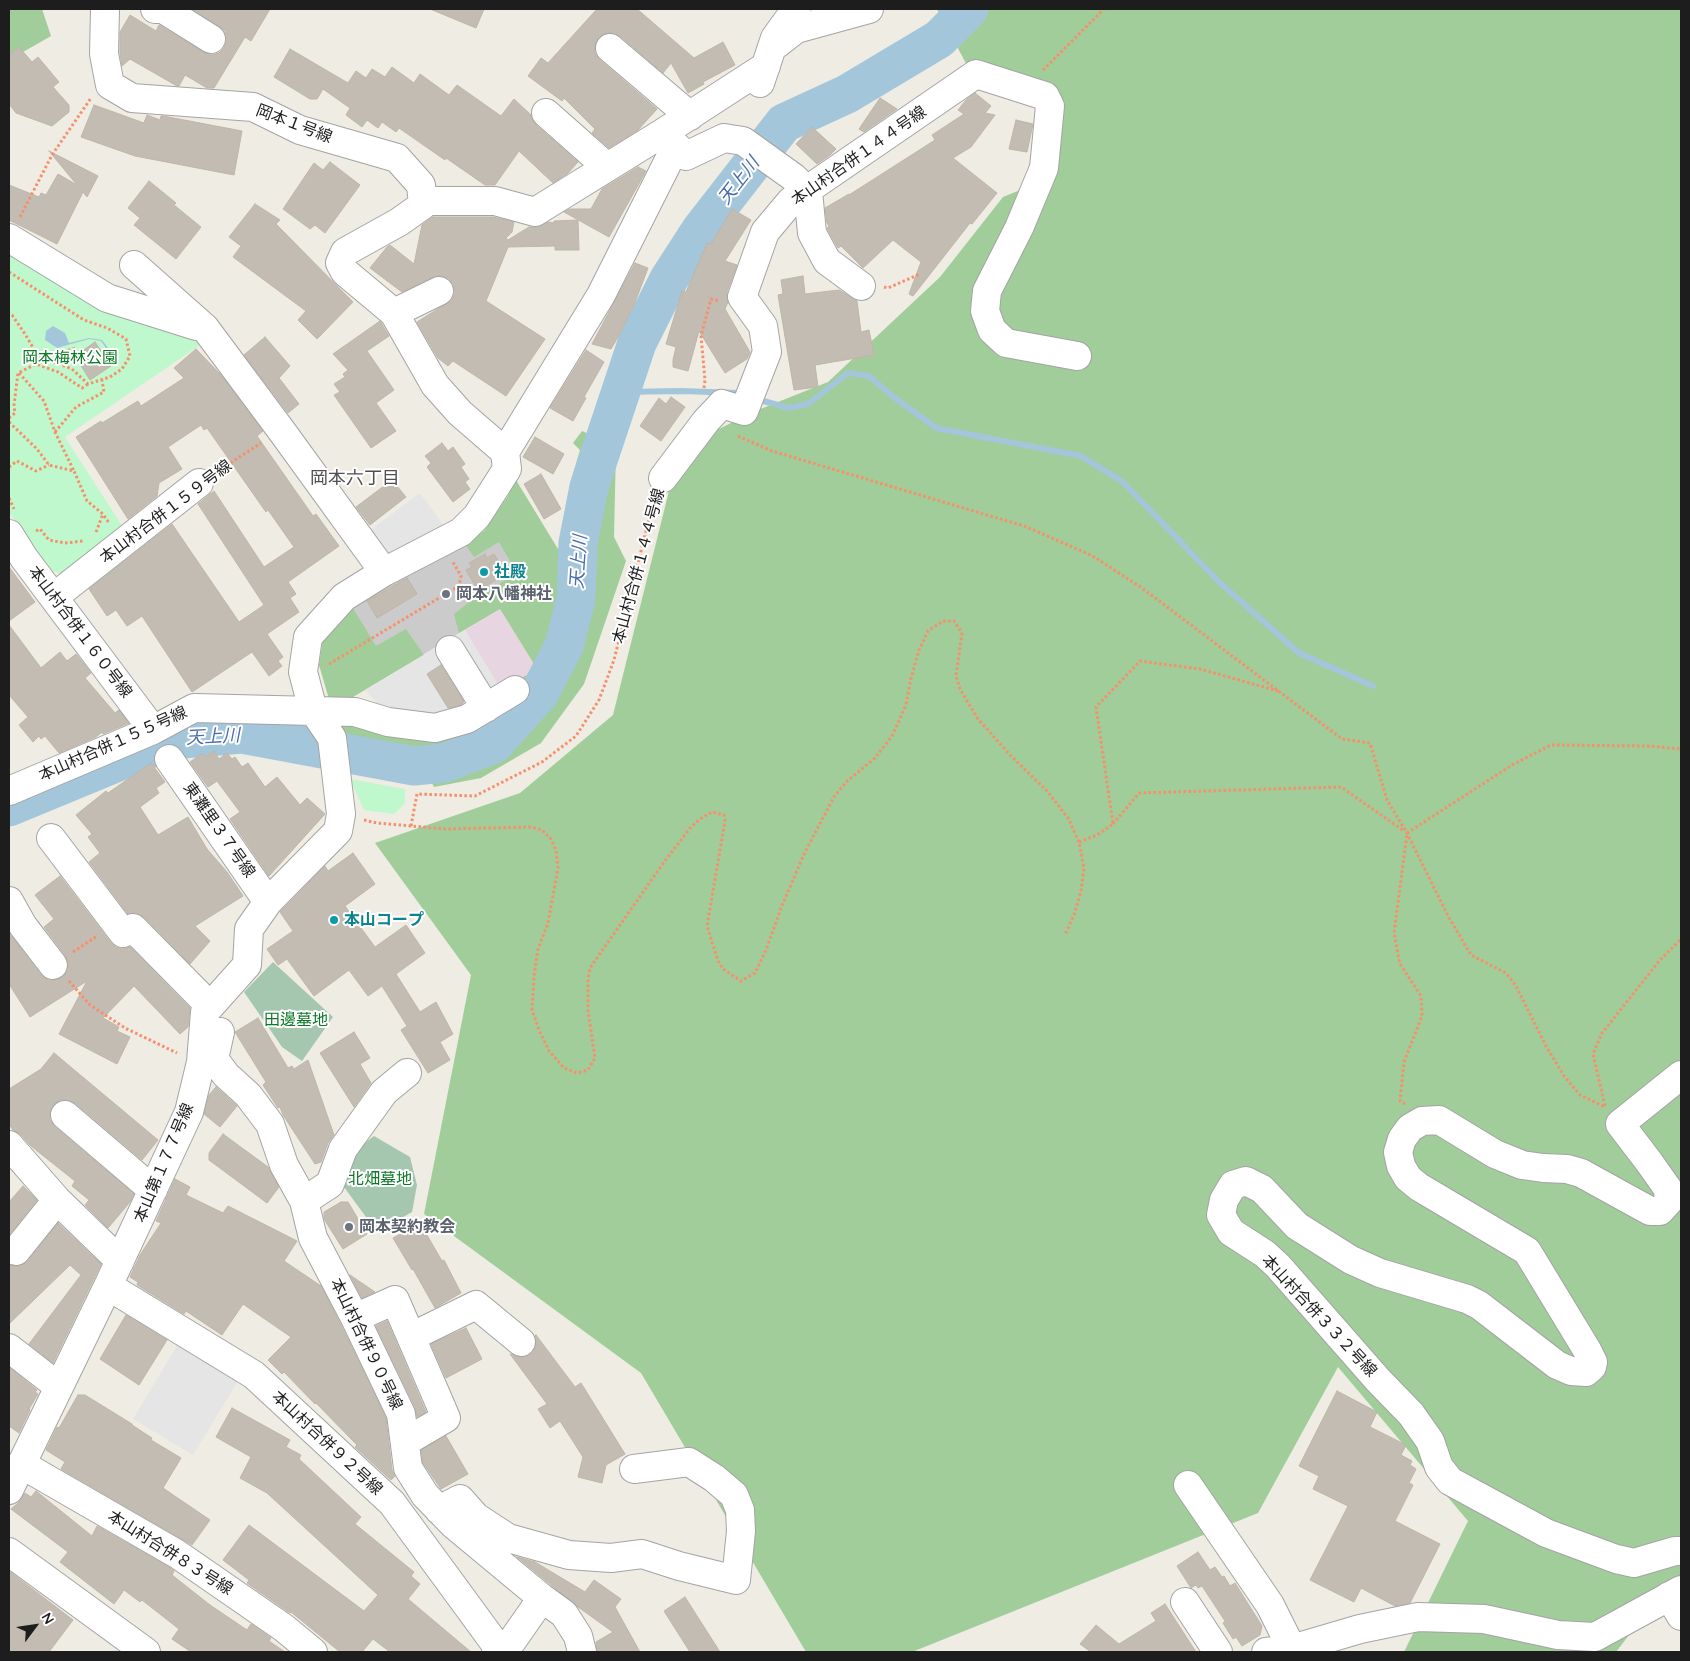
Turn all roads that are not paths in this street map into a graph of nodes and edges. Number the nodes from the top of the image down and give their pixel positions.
1 (105, 9) edge
2 (155, 9) edge
3 (796, 9) edge
4 (869, 9) edge
5 (211, 39) dead end
6 (610, 48) dead end
7 (769, 57) junction
8 (546, 113) dead end
9 (690, 116) junction
10 (676, 146) junction
11 (608, 167) junction
12 (800, 184) junction
13 (423, 201) junction
14 (9, 238) edge
15 (134, 265) dead end
16 (861, 286) road end
17 (439, 291) dead end
18 (394, 313) junction
19 (204, 328) junction
20 (1077, 356) dead end
21 (505, 452) junction
22 (663, 478) road end
23 (199, 483) road end
24 (18, 548) edge
25 (384, 572) junction
26 (54, 598) junction
27 (450, 650) dead end
28 (515, 690) dead end
29 (486, 708) junction
30 (313, 710) junction
31 (153, 730) junction
32 (169, 759) dead end
33 (9, 791) edge
34 (51, 838) dead end
35 (9, 901) edge
36 (268, 902) junction
37 (53, 965) road end
38 (214, 1003) junction
39 (407, 1073) dead end
40 (1681, 1075) edge
41 (65, 1115) dead end
42 (9, 1145) edge
43 (153, 1190) junction
44 (346, 1190) dead end
45 (306, 1199) junction
46 (57, 1200) junction
47 (16, 1251) dead end
48 (120, 1261) junction
49 (108, 1286) junction
50 (355, 1318) junction
51 (411, 1337) junction
52 (521, 1342) dead end
53 (9, 1348) edge
54 (59, 1387) junction
55 (405, 1442) junction
56 (18, 1458) edge
57 (634, 1470) dead end
58 (1188, 1485) dead end
59 (9, 1490) edge
60 (438, 1510) junction
61 (1679, 1548) edge
62 (9, 1552) edge
63 (542, 1598) junction
64 (1677, 1601) edge
65 (1185, 1602) dead end
66 (498, 1650) edge
67 (1279, 1651) edge
68 (146, 1652) edge
69 (313, 1652) edge
70 (582, 1652) edge
71 (1218, 1652) edge

1 - 13 street, 岡本１号線
2 - 5 street
3 - 7 street
4 - 7 street
6 - 9 street
7 - 9 street
7 - 10 street
8 - 11 street
9 - 11 street
10 - 12 street
10 - 21 street
11 - 13 street
12 - 16 street
12 - 20 street, 本山村合併１４４号線
12 - 22 street, 本山村合併１４４号線
13 - 18 street
14 - 19 street
15 - 19 street
17 - 18 street
18 - 21 street
19 - 25 street
21 - 25 street
23 - 26 street, 本山村合併１５９号線
24 - 26 street, 本山村合併１６０号線
25 - 30 street
26 - 31 street, 本山村合併１６０号線
27 - 29 street
28 - 29 street, 本山村合併１５５号線
29 - 30 street, 本山村合併１５５号線
30 - 31 street, 本山村合併１５５号線
30 - 36 street, 本山第１７７号線
31 - 33 street, 本山村合併１５５号線
32 - 36 street, 東灘里３７号線
34 - 38 street
35 - 37 street
36 - 38 street, 本山第１７７号線
38 - 43 street, 本山第１７７号線
38 - 45 street, 本山村合併９０号線
39 - 45 street
40 - 61 street, 本山村合併３３２号線
41 - 43 street
42 - 46 street
43 - 48 street, 本山第１７７号線
44 - 45 street
45 - 50 street, 本山村合併９０号線
46 - 47 street
46 - 48 street
48 - 49 street, 本山第１７７号線
49 - 54 street, 本山第１７７号線
49 - 66 street, 本山村合併９２号線
50 - 51 street
50 - 55 street, 本山村合併９０号線
51 - 52 street
51 - 55 street
53 - 54 street
54 - 56 street, 本山第１７７号線
55 - 60 street, 本山村合併９０号線
56 - 59 street, 本山第１７７号線
56 - 69 street, 本山村合併８３号線
57 - 60 street
58 - 67 street
60 - 63 street, 本山村合併９０号線
62 - 68 street
63 - 66 street
63 - 70 street, 本山村合併９０号線
64 - 67 street
65 - 71 street

